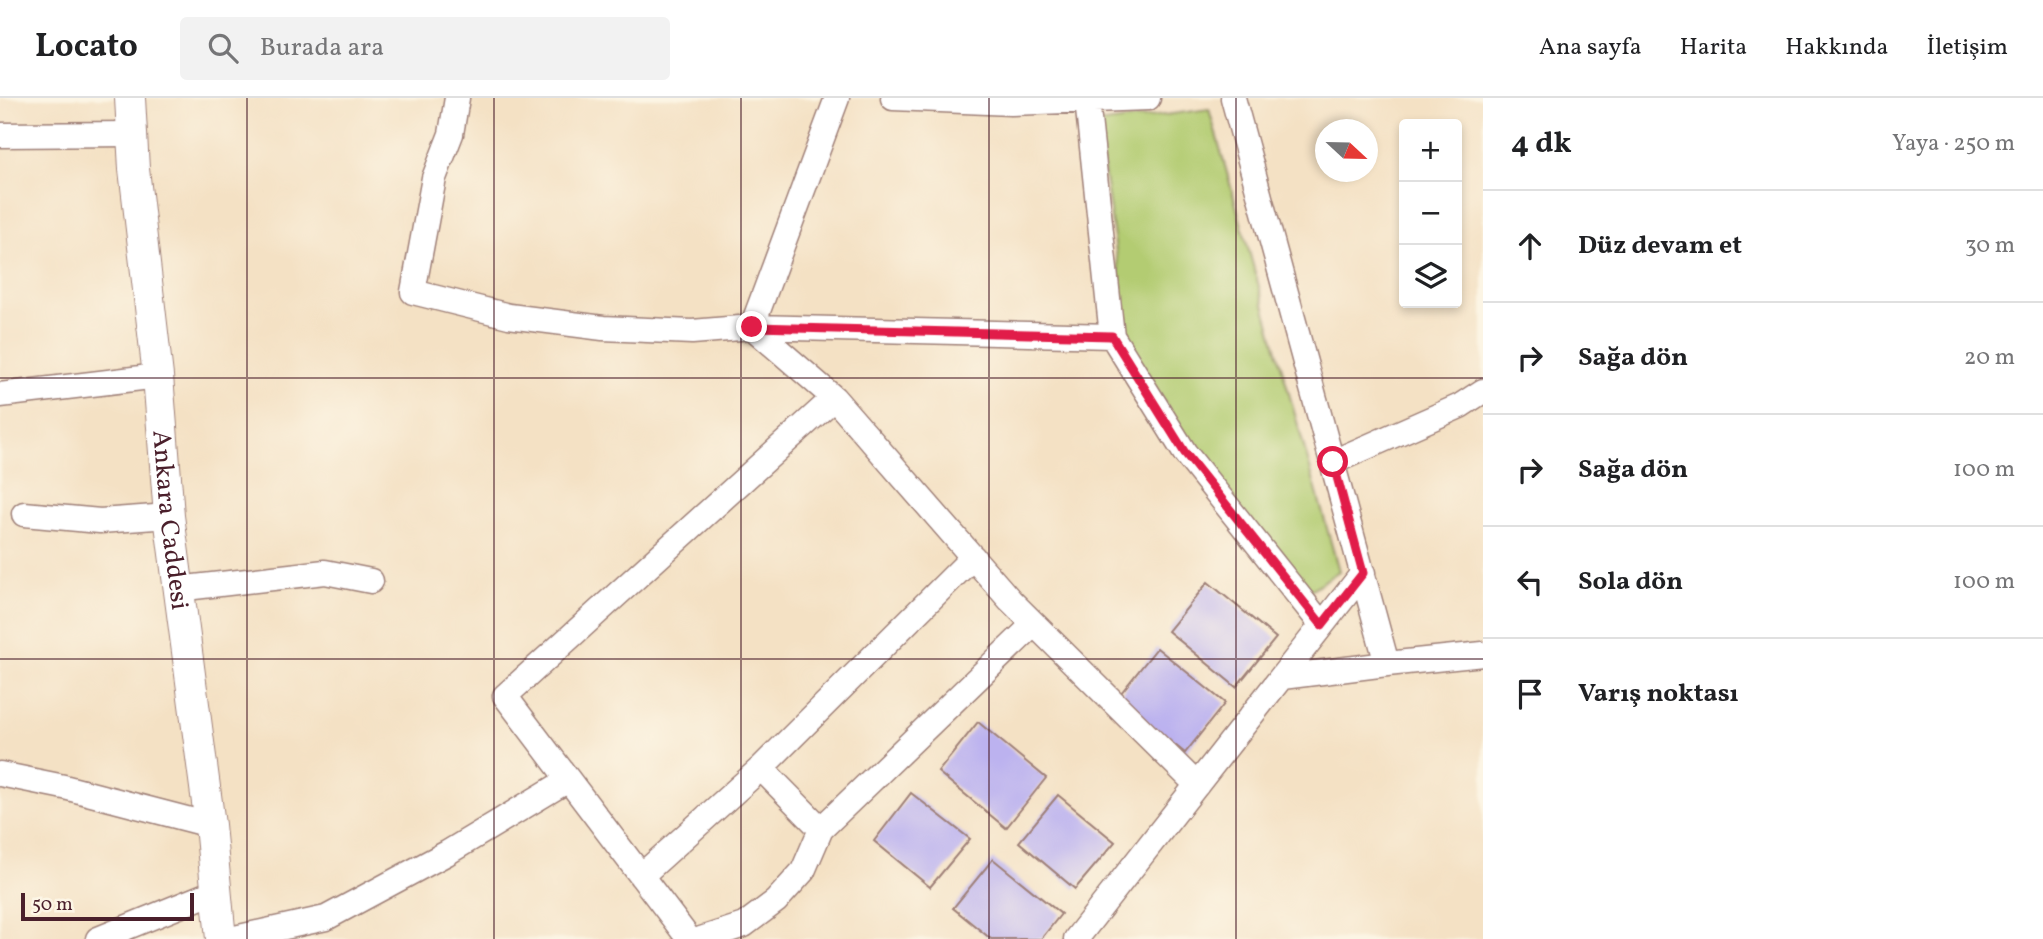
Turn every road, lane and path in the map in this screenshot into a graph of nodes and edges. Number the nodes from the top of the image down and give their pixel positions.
1 (133, 98) edge
2 (457, 98) edge
3 (837, 98) edge
4 (893, 98) edge
5 (1148, 98) edge
6 (1233, 98) edge
7 (1087, 100) junction
8 (131, 134) junction
9 (0, 135) edge
10 (752, 327) junction
11 (1112, 336) junction
12 (158, 376) junction
13 (1483, 391) edge
14 (0, 395) edge
15 (834, 398) junction
16 (1333, 462) junction
17 (24, 514) dead end
18 (169, 516) junction
19 (973, 557) junction
20 (1363, 573) junction
21 (371, 581) dead end
22 (177, 589) junction
23 (1034, 624) junction
24 (1322, 625) junction
25 (1483, 654) edge
26 (1387, 664) junction
27 (1282, 677) junction
28 (761, 768) junction
29 (0, 774) edge
30 (568, 780) junction
31 (1197, 785) junction
32 (210, 825) junction
33 (821, 829) junction
34 (641, 876) junction
35 (216, 891) junction
36 (99, 939) edge
37 (221, 939) edge
38 (230, 939) edge
39 (689, 939) edge
40 (701, 939) edge
41 (1076, 939) edge

1 - 8 street, Ankara Caddesi
2 - 10 street
3 - 10 street
4 - 7 street
5 - 7 street
6 - 16 street
7 - 11 street
8 - 9 street
8 - 12 street, Ankara Caddesi
10 - 11 street
10 - 15 street
11 - 24 street
12 - 14 street
12 - 18 street, Ankara Caddesi
13 - 16 street
15 - 19 street
15 - 30 street
16 - 20 street
17 - 18 street
18 - 22 street, Ankara Caddesi
19 - 23 street
19 - 28 street
20 - 24 street
20 - 26 street
21 - 22 street
22 - 32 street, Ankara Caddesi
23 - 31 street
23 - 33 street
24 - 27 street
25 - 26 street
26 - 27 street
27 - 31 street
28 - 33 street
28 - 34 street
29 - 32 street
30 - 34 street
30 - 38 street
31 - 41 street
32 - 35 street, Ankara Caddesi
33 - 40 street
34 - 39 street
35 - 36 street
35 - 37 street, Ankara Caddesi

